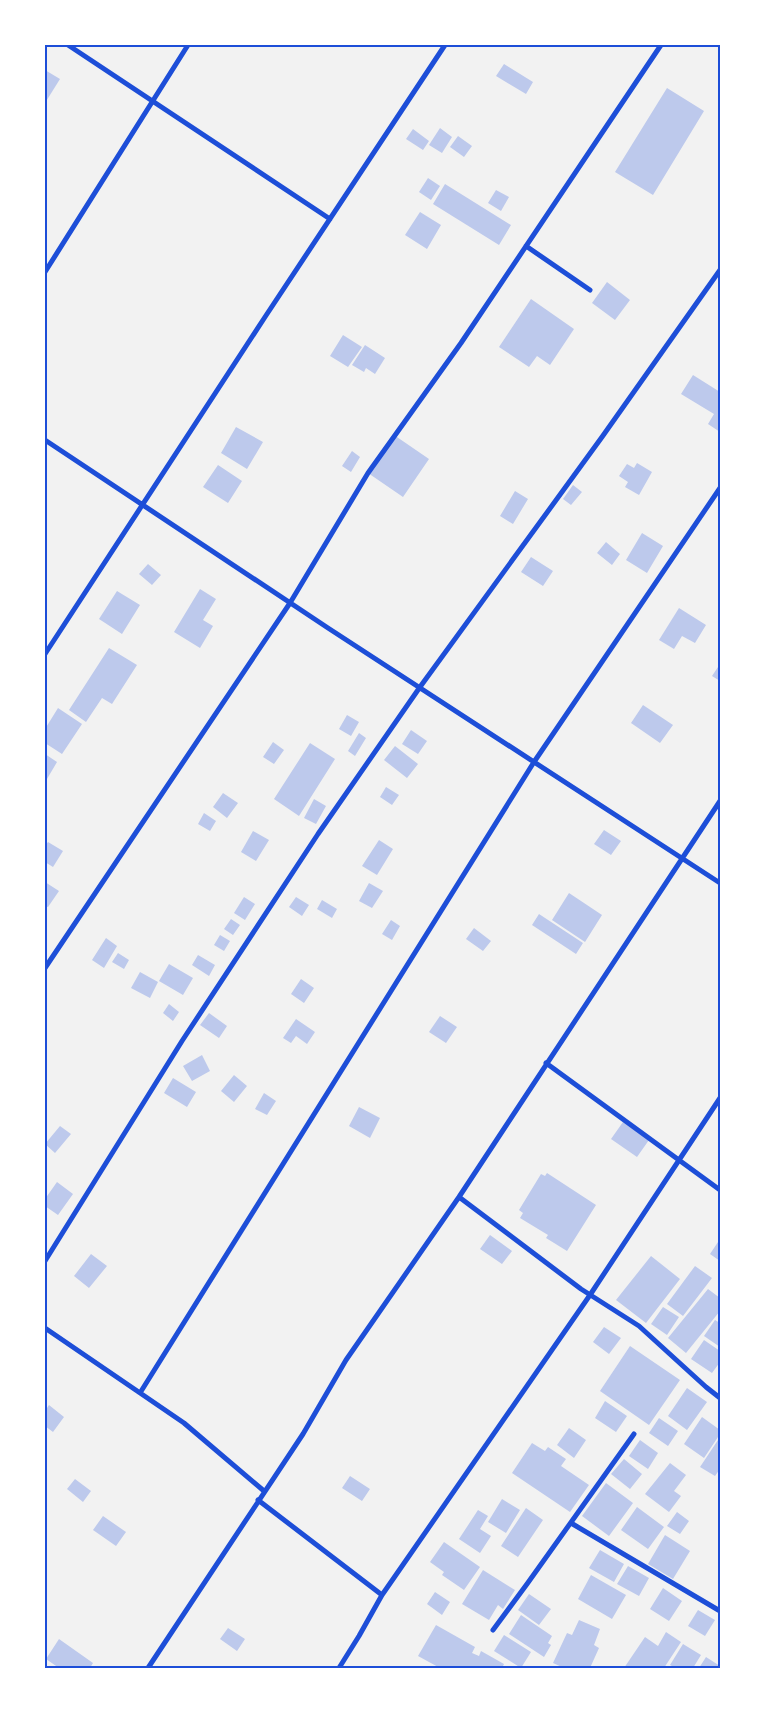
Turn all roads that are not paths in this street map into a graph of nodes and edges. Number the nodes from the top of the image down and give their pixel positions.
1 (68, 45) edge
2 (188, 45) edge
3 (445, 45) edge
4 (661, 45) edge
5 (153, 101) junction
6 (330, 219) junction
7 (526, 246) junction
8 (720, 270) edge
9 (45, 272) edge
10 (590, 290) dead end
11 (45, 440) edge
12 (720, 488) edge
13 (142, 505) junction
14 (290, 603) junction
15 (45, 654) edge
16 (420, 687) junction
17 (534, 762) junction
18 (720, 801) edge
19 (682, 858) junction
20 (720, 883) edge
21 (45, 968) edge
22 (546, 1063) junction
23 (720, 1098) edge
24 (679, 1160) junction
25 (720, 1190) edge
26 (459, 1197) junction
27 (45, 1261) edge
28 (590, 1295) junction
29 (45, 1328) edge
30 (140, 1393) junction
31 (720, 1398) edge
32 (634, 1434) dead end
33 (264, 1491) junction
34 (258, 1500) junction
35 (571, 1523) junction
36 (382, 1595) junction
37 (720, 1611) edge
38 (493, 1630) dead end
39 (148, 1668) edge
40 (339, 1668) edge

1 - 5 street
2 - 5 street
3 - 6 street
4 - 7 street
5 - 6 street
5 - 9 street
6 - 13 street
7 - 10 street
7 - 14 street
8 - 16 street
11 - 13 street
12 - 17 street
13 - 14 street
13 - 15 street
14 - 16 street
14 - 21 street
16 - 17 street
16 - 27 street
17 - 19 street
17 - 30 street
18 - 19 street
19 - 20 street
19 - 22 street
22 - 24 street
22 - 26 street
23 - 24 street
24 - 25 street
24 - 28 street
26 - 28 street
26 - 33 street
28 - 31 street
28 - 36 street
29 - 30 street
30 - 33 street
32 - 35 street
33 - 34 street
34 - 36 street
34 - 39 street
35 - 37 street
35 - 38 street
36 - 40 street

